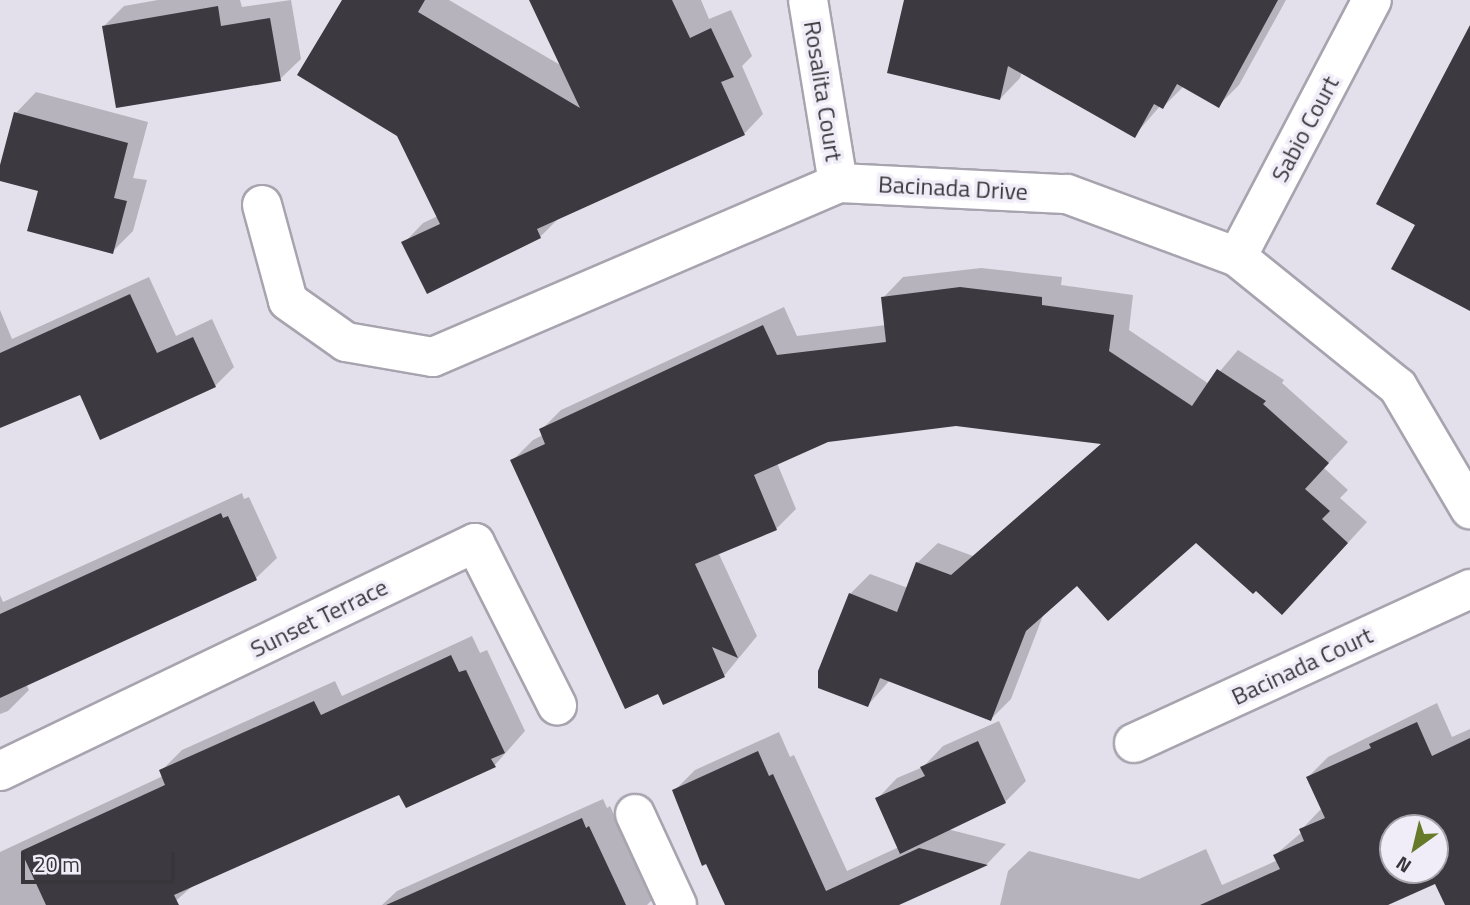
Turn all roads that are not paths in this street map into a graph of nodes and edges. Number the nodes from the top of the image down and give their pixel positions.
1 (808, 0) edge
2 (1372, 0) edge
3 (838, 183) junction
4 (262, 205) dead end
5 (1237, 257) junction
6 (1470, 509) edge
7 (1470, 589) edge
8 (557, 705) dead end
9 (1134, 743) dead end
10 (0, 771) edge
11 (635, 814) dead end
12 (677, 905) edge

1 - 3 street, Rosalita Court
2 - 5 street, Sabio Court
3 - 4 street, Bacinada Drive
3 - 5 street, Bacinada Drive
5 - 6 street, Bacinada Drive
7 - 9 street, Bacinada Court
8 - 10 street, Sunset Terrace
11 - 12 street

